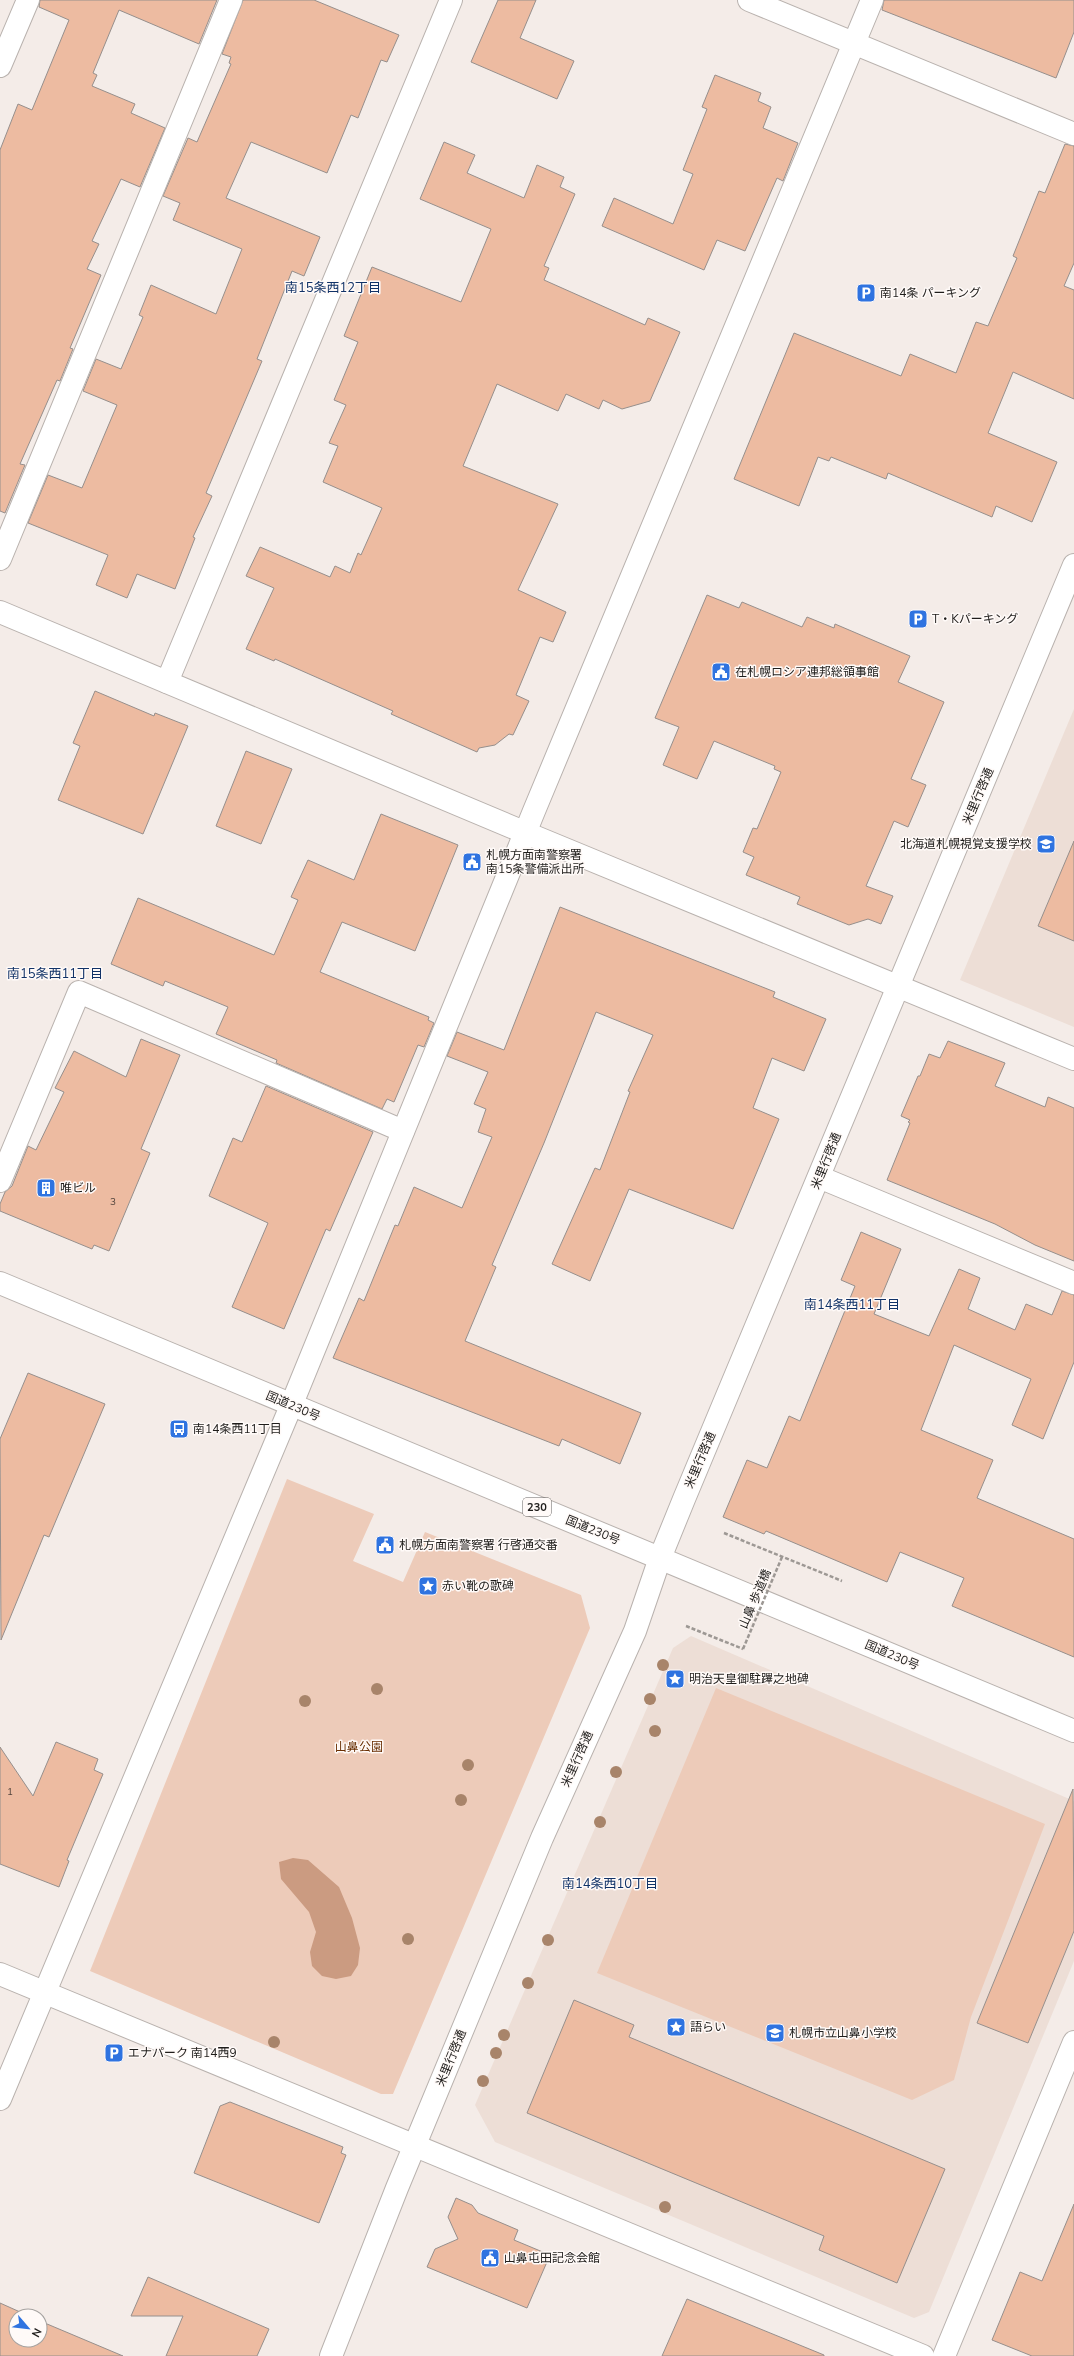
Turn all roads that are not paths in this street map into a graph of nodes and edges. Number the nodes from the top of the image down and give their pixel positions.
1 (28, 0) edge
2 (231, 0) edge
3 (451, 0) edge
4 (749, 0) edge
5 (872, 0) edge
6 (854, 44) junction
7 (0, 66) edge
8 (1074, 134) edge
9 (0, 559) edge
10 (1074, 565) edge
11 (0, 612) edge
12 (167, 682) junction
13 (526, 833) junction
14 (898, 987) junction
15 (1074, 1059) edge
16 (404, 1131) junction
17 (819, 1177) junction
18 (0, 1181) edge
19 (0, 1283) edge
20 (1074, 1283) edge
21 (291, 1406) junction
22 (660, 1558) junction
23 (1074, 1731) edge
24 (0, 1974) edge
25 (44, 1993) junction
26 (1074, 2042) edge
27 (0, 2099) edge
28 (415, 2145) junction
29 (331, 2356) edge
30 (923, 2356) edge
31 (944, 2356) edge

1 - 7 main road
2 - 9 main road
3 - 12 main road
4 - 6 main road
5 - 6 main road
6 - 8 main road
6 - 13 main road
10 - 14 main road, 米里行啓通
11 - 12 main road
12 - 13 main road
13 - 14 main road
13 - 16 main road
14 - 15 main road
14 - 17 main road, 米里行啓通
16 - 18 main road
16 - 21 main road
17 - 20 main road
17 - 22 main road, 米里行啓通
19 - 21 main road, 国道230号 / 230
21 - 22 main road, 国道230号 / 230
21 - 25 main road
22 - 23 main road, 国道230号 / 230
22 - 28 main road, 米里行啓通
24 - 25 main road
25 - 27 main road
25 - 28 main road
26 - 31 main road
28 - 29 main road, 米里行啓通
28 - 30 main road

